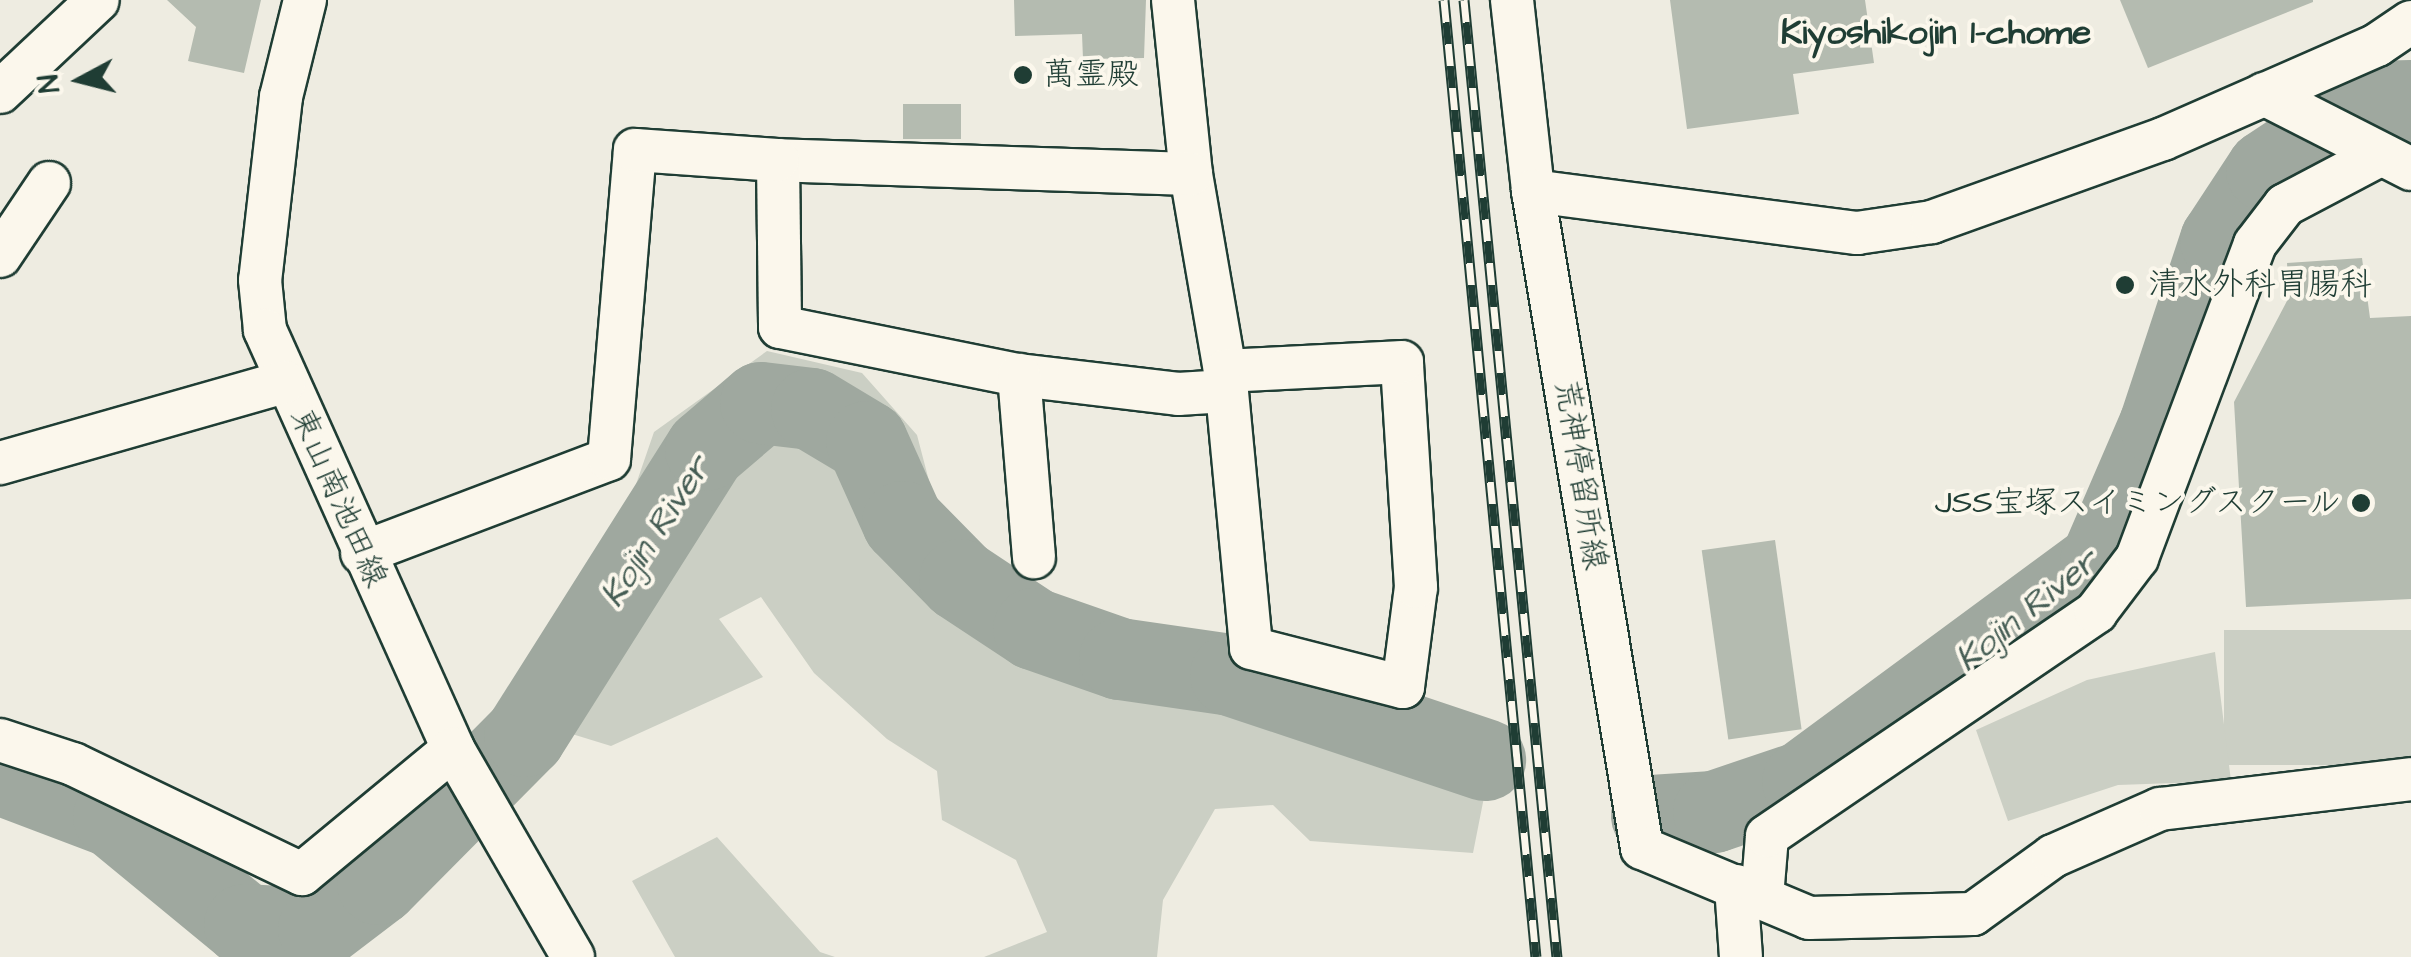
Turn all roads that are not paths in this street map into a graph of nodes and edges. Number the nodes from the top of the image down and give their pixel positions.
1 (98, 0) edge
2 (305, 0) edge
3 (1173, 0) edge
4 (1512, 0) edge
5 (2411, 22) edge
6 (0, 92) edge
7 (2277, 101) junction
8 (2386, 159) edge
9 (778, 160) junction
10 (1191, 174) junction
11 (49, 183) dead end
12 (1534, 190) junction
13 (4, 244) edge
14 (1019, 376) junction
15 (1225, 381) junction
16 (285, 382) junction
17 (0, 463) edge
18 (362, 553) junction
19 (1034, 557) dead end
20 (0, 740) edge
21 (458, 758) junction
22 (2410, 786) edge
23 (1749, 892) junction
24 (573, 957) edge
25 (1740, 957) edge

1 - 6 street
2 - 16 street, 東山南池田線
3 - 10 street
4 - 12 street, 荒神停留所線
5 - 7 street
7 - 8 street
7 - 12 street
8 - 23 street
9 - 10 street
9 - 14 street
9 - 18 street
10 - 15 street
11 - 13 street
12 - 23 street, 荒神停留所線
14 - 15 street
14 - 19 street
15 - 15 street
16 - 17 street
16 - 18 street, 東山南池田線
18 - 21 street, 東山南池田線
20 - 21 street
21 - 24 street, 東山南池田線
22 - 23 street
23 - 25 street

